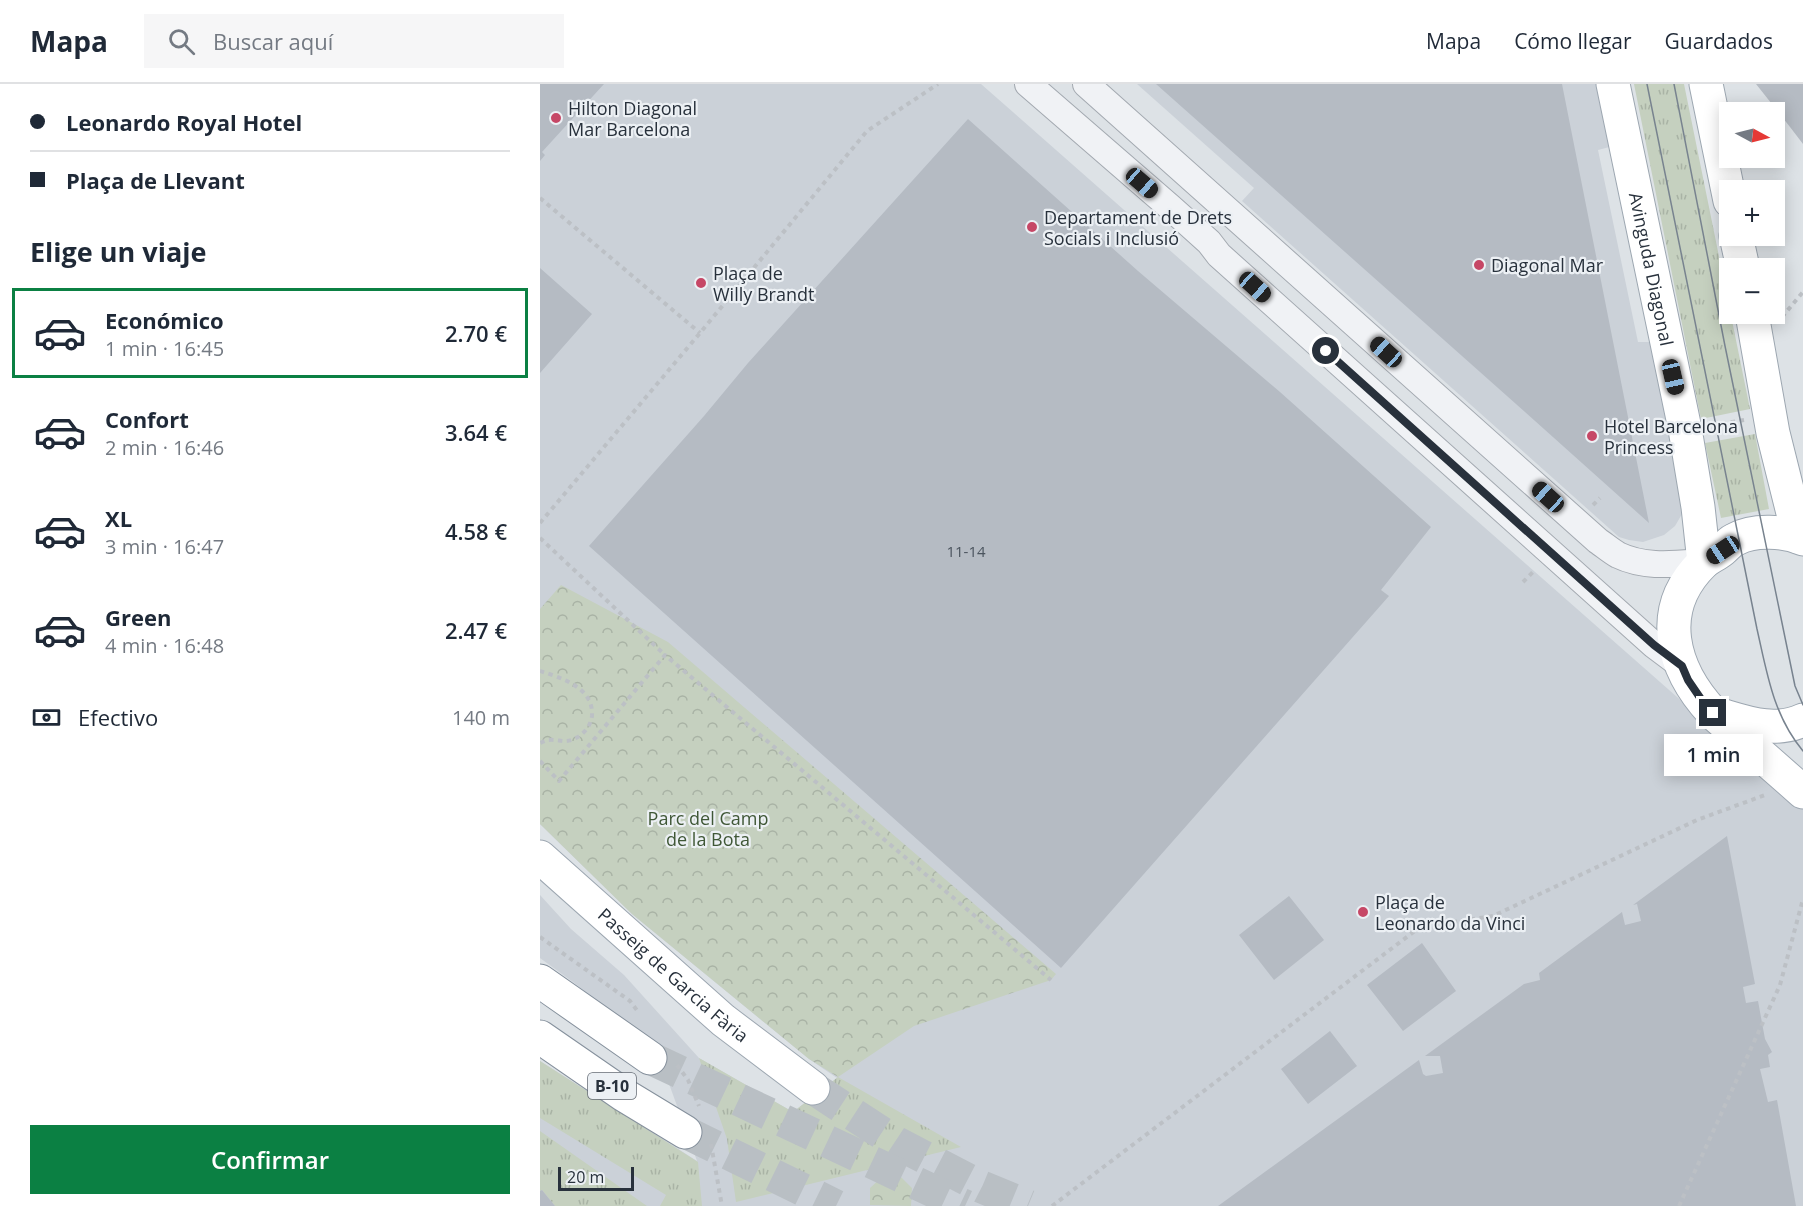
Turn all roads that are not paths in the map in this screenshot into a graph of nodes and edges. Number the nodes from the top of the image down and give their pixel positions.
1 (1028, 84) edge
2 (1086, 84) edge
3 (1613, 84) edge
4 (1707, 84) edge
5 (1726, 180) edge
6 (1767, 324) edge
7 (1761, 426) junction
8 (1803, 458) edge
9 (1802, 535) edge
10 (1704, 562) junction
11 (1682, 666) junction
12 (1713, 713) junction
13 (1803, 720) edge
14 (1803, 792) edge
15 (540, 857) edge
16 (540, 981) edge
17 (540, 1037) edge
18 (650, 1058) tunnel mouth
19 (813, 1088) tunnel mouth
20 (685, 1132) tunnel mouth

1 - 11 street
2 - 10 street
3 - 10 main road, Avinguda Diagonal
4 - 5 main road
6 - 7 main road
7 - 8 main road
7 - 9 main road
9 - 10 main road
10 - 11 main road
11 - 12 main road
12 - 13 main road
12 - 14 main road
15 - 19 main road, Passeig de Garcia Fària
16 - 18 main road, B-10
17 - 20 main road, B-10

